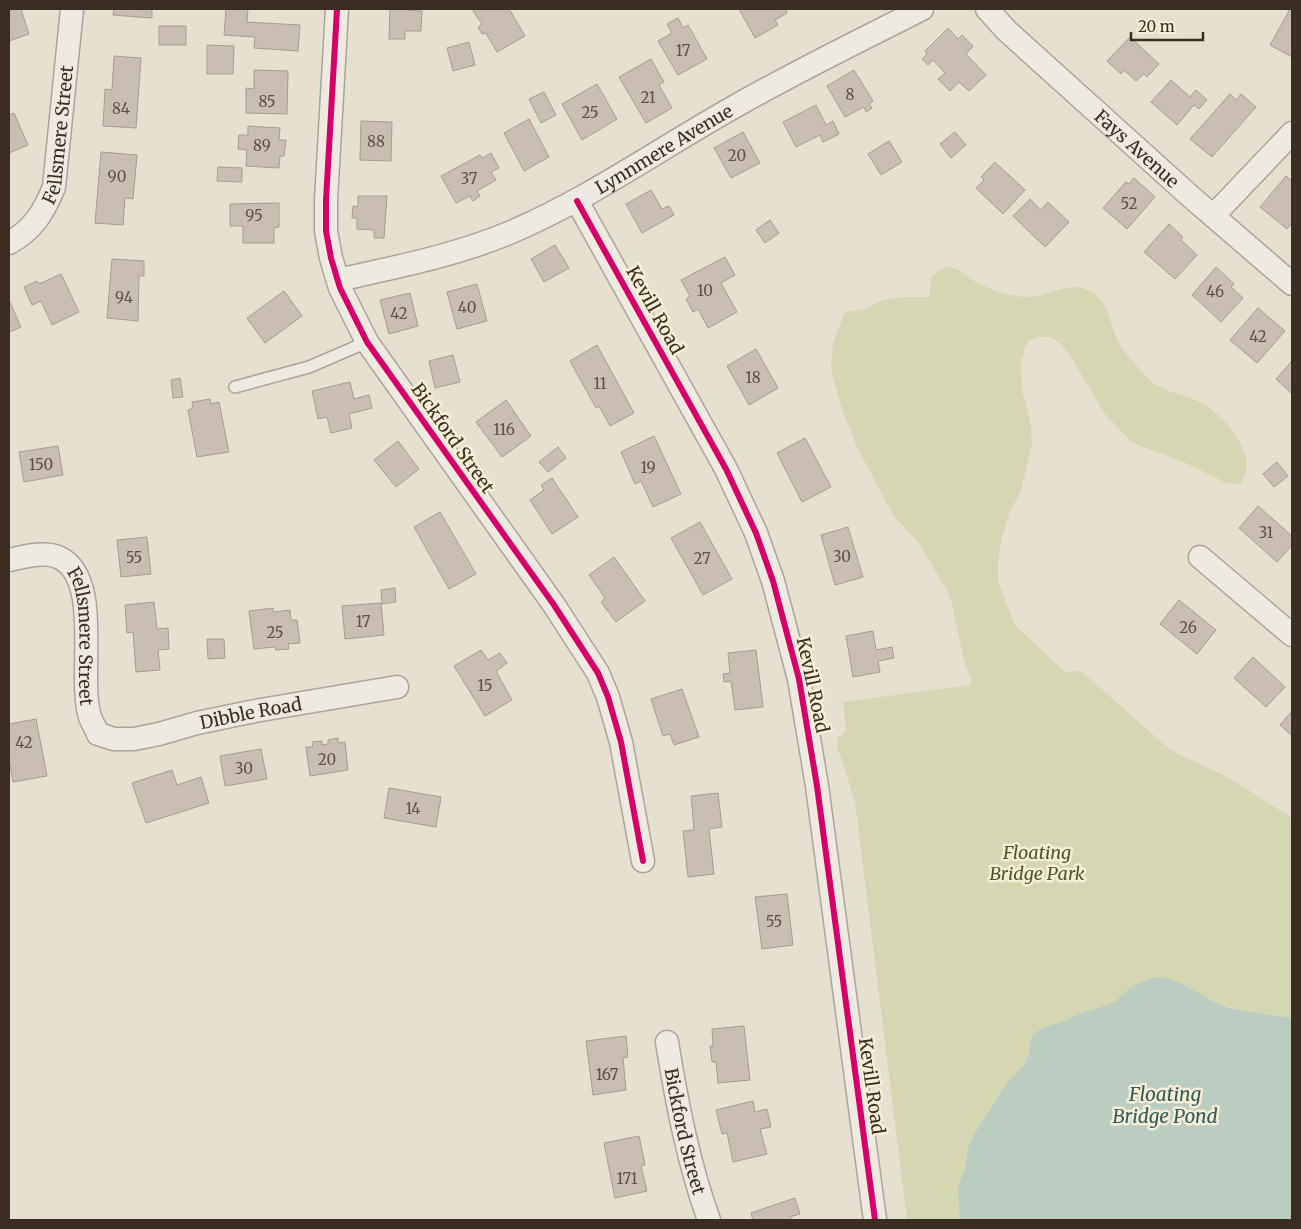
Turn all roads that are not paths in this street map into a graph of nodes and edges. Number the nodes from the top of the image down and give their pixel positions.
1 (72, 9) edge
2 (337, 9) edge
3 (922, 9) edge
4 (987, 9) edge
5 (1292, 133) edge
6 (577, 201) junction
7 (1213, 216) junction
8 (9, 243) edge
9 (338, 280) junction
10 (1292, 284) edge
11 (367, 342) junction
12 (236, 387) dead end
13 (1200, 557) dead end
14 (9, 560) edge
15 (1292, 635) edge
16 (397, 688) dead end
17 (106, 736) joint
18 (643, 861) dead end
19 (667, 1042) dead end
20 (709, 1220) edge
21 (875, 1220) edge

1 - 8 street, Fellsmere Street
2 - 9 street, Bickford Street
3 - 6 street, Lynnmere Avenue
4 - 7 street, Fays Avenue
5 - 7 street
6 - 9 street, Lynnmere Avenue
6 - 21 street, Kevill Road
7 - 10 street, Fays Avenue
9 - 11 street, Bickford Street
11 - 12 lane
11 - 18 street, Bickford Street
13 - 15 street
14 - 17 street, Fellsmere Street
16 - 17 street, Dibble Road
19 - 20 street, Bickford Street

